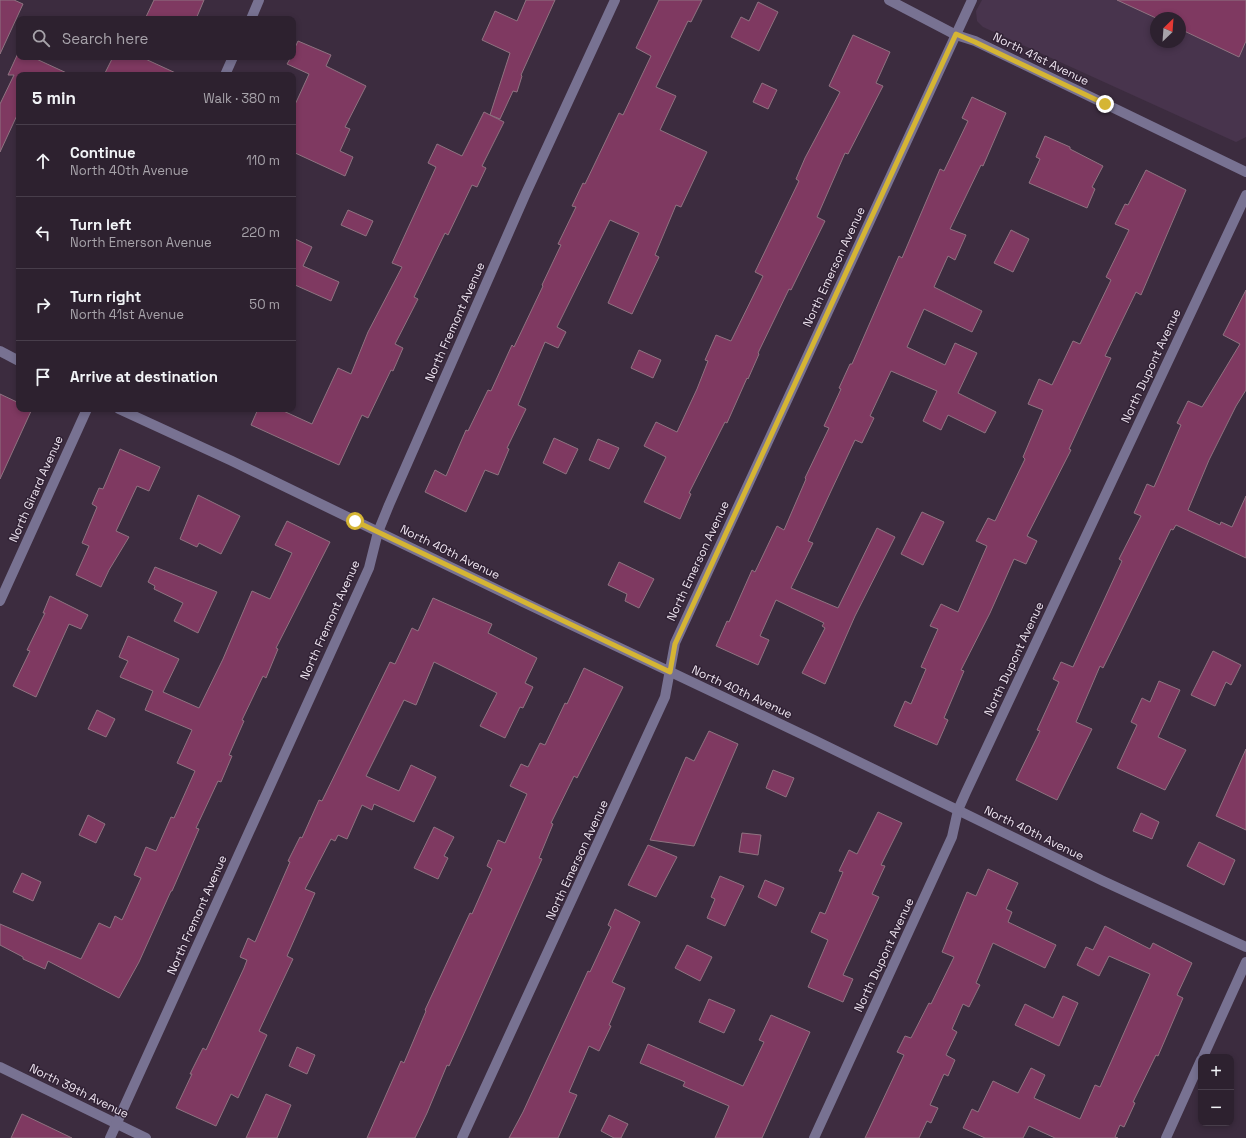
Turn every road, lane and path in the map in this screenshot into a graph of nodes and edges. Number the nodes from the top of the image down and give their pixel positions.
1 (260, 0) edge
2 (615, 0) edge
3 (889, 0) edge
4 (972, 0) edge
5 (252, 16) edge
6 (956, 34) junction
7 (232, 60) edge
8 (226, 72) edge
9 (1246, 172) edge
10 (1246, 195) edge
11 (0, 351) edge
12 (16, 359) edge
13 (86, 412) edge
14 (126, 412) edge
15 (378, 532) junction
16 (0, 601) edge
17 (670, 672) junction
18 (958, 810) junction
19 (1246, 947) edge
20 (1246, 962) edge
21 (1204, 1054) edge
22 (0, 1067) edge
23 (1198, 1067) edge
24 (117, 1124) junction
25 (110, 1138) edge
26 (146, 1138) edge
27 (462, 1138) edge
28 (814, 1138) edge
29 (1166, 1138) edge

1 - 5 street
2 - 15 street, North Fremont Avenue
3 - 6 street, North 41st Avenue
4 - 6 street, North Emerson Avenue
6 - 9 street, North 41st Avenue
6 - 17 street, North Emerson Avenue
7 - 8 street
10 - 18 street, North Dupont Avenue
11 - 12 street
13 - 16 street, North Girard Avenue
14 - 15 street, North 40th Avenue
15 - 17 street, North 40th Avenue
15 - 24 street, North Fremont Avenue
17 - 18 street, North 40th Avenue
17 - 27 street, North Emerson Avenue
18 - 19 street, North 40th Avenue
18 - 28 street, North Dupont Avenue
20 - 21 street
22 - 24 street, North 39th Avenue
23 - 29 street
24 - 25 street, North Fremont Avenue
24 - 26 street, North 39th Avenue

